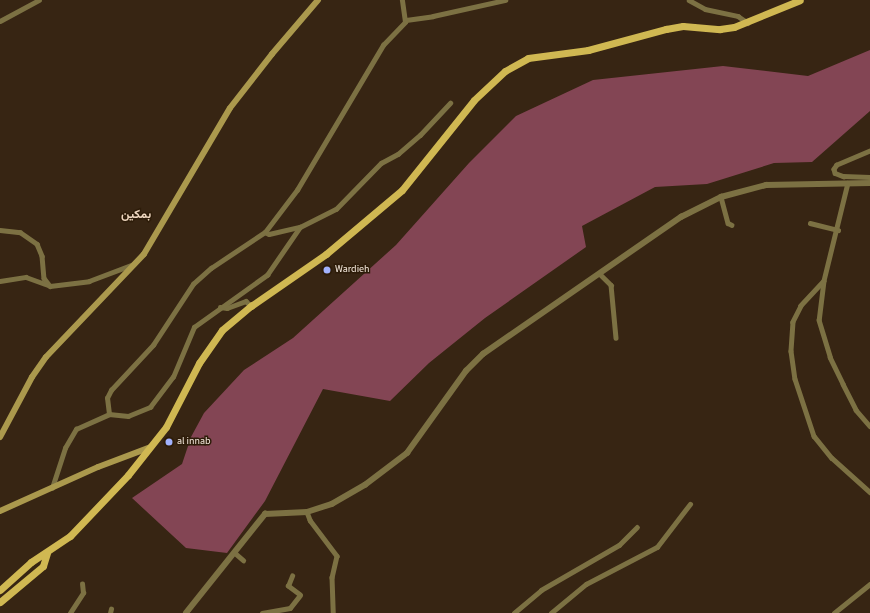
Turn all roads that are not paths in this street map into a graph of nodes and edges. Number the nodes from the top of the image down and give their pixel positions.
1 (39, 0) edge
2 (318, 0) edge
3 (402, 0) edge
4 (505, 0) edge
5 (689, 0) edge
6 (800, 0) edge
7 (406, 20) junction
8 (0, 21) edge
9 (748, 23) junction
10 (450, 103) dead end
11 (870, 151) edge
12 (870, 177) edge
13 (848, 183) junction
14 (870, 183) edge
15 (722, 198) junction
16 (810, 223) dead end
17 (732, 225) dead end
18 (300, 227) junction
19 (0, 230) edge
20 (838, 230) junction
21 (265, 232) junction
22 (134, 264) junction
23 (600, 274) junction
24 (0, 281) edge
25 (824, 281) junction
26 (50, 286) junction
27 (250, 306) junction
28 (220, 307) junction
29 (616, 338) dead end
30 (109, 414) junction
31 (870, 426) edge
32 (0, 437) edge
33 (151, 447) junction
34 (52, 489) junction
35 (870, 492) edge
36 (690, 504) dead end
37 (0, 511) edge
38 (307, 512) junction
39 (637, 527) dead end
40 (47, 553) junction
41 (235, 553) junction
42 (243, 560) dead end
43 (16, 574) junction
44 (292, 576) dead end
45 (23, 582) junction
46 (82, 584) dead end
47 (870, 584) edge
48 (0, 590) edge
49 (0, 602) edge
50 (70, 613) edge
51 (186, 613) edge
52 (262, 613) edge
53 (333, 613) edge
54 (514, 613) edge
55 (550, 613) edge
56 (834, 613) edge

1 - 8 street
2 - 22 main road
3 - 7 street
4 - 7 street
5 - 9 street
6 - 9 main road
7 - 21 street
9 - 27 main road
10 - 18 street
11 - 12 street
13 - 14 street
13 - 15 street
13 - 20 street
15 - 17 street
15 - 23 street
16 - 20 street
18 - 21 street
18 - 28 street
19 - 26 street
20 - 25 street
21 - 30 street
22 - 26 street
22 - 32 main road
23 - 29 street
23 - 38 street
24 - 26 street
25 - 31 street
25 - 35 street
27 - 28 street
27 - 33 main road
28 - 30 street
30 - 34 street
33 - 34 main road
33 - 40 main road
34 - 37 main road
36 - 55 street
38 - 41 street
38 - 53 street
39 - 54 street
40 - 43 main road
40 - 45 main road
41 - 42 street
41 - 51 street
43 - 45 main road
43 - 48 main road
44 - 52 street
45 - 49 main road
46 - 50 street
47 - 56 street

